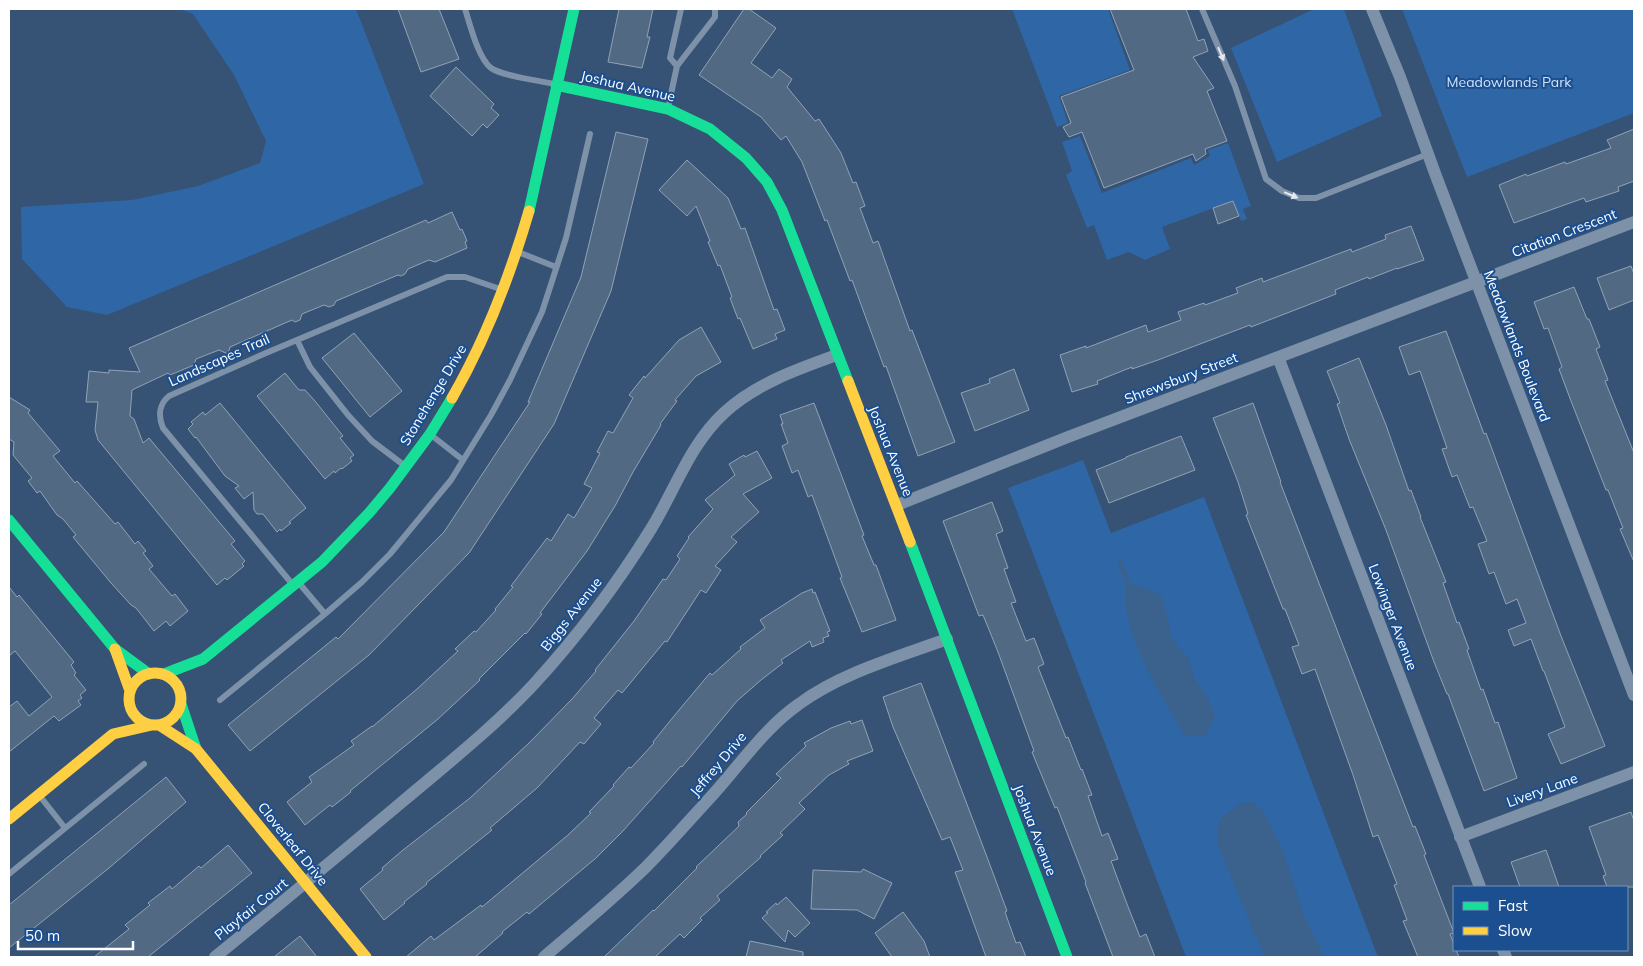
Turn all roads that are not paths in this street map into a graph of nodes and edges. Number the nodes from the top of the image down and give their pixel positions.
1 (465, 9) edge
2 (574, 9) edge
3 (681, 9) edge
4 (716, 9) edge
5 (1202, 9) edge
6 (1372, 9) edge
7 (677, 66) junction
8 (556, 85) junction
9 (668, 109) junction
10 (590, 134) dead end
11 (1428, 154) junction
12 (1634, 222) edge
13 (517, 252) junction
14 (556, 266) junction
15 (1477, 282) junction
16 (504, 290) junction
17 (297, 340) junction
18 (837, 355) junction
19 (1278, 357) junction
20 (430, 434) junction
21 (464, 460) junction
22 (406, 467) junction
23 (897, 505) junction
24 (9, 520) edge
25 (296, 584) junction
26 (325, 614) junction
27 (948, 639) junction
28 (115, 649) junction
29 (203, 660) junction
30 (149, 674) junction
31 (164, 674) junction
32 (1634, 695) edge
33 (130, 696) junction
34 (181, 700) junction
35 (220, 700) dead end
36 (156, 725) junction
37 (113, 734) junction
38 (196, 749) junction
39 (144, 764) dead end
40 (1634, 772) edge
41 (38, 794) junction
42 (9, 819) edge
43 (64, 828) junction
44 (1460, 836) junction
45 (9, 874) edge
46 (306, 883) junction
47 (1480, 886) edge
48 (215, 957) edge
49 (366, 957) edge
50 (544, 957) edge
51 (1067, 957) edge

1 - 8 lane
2 - 8 street, Stonehenge Drive
3 - 7 lane
4 - 7 lane
5 -> 11 lane
6 - 11 street, Meadowlands Boulevard
7 - 9 lane
8 - 9 street, Joshua Avenue
8 - 13 street, Stonehenge Drive
9 - 18 street, Joshua Avenue
10 - 14 lane
11 - 15 street, Meadowlands Boulevard
12 - 15 street, Citation Crescent
13 - 14 lane
13 - 16 street, Stonehenge Drive
14 - 21 lane
15 - 19 street, Shrewsbury Street
15 - 32 street, Meadowlands Boulevard
16 - 17 lane, Landscapes Trail
16 - 20 street, Stonehenge Drive
17 - 22 lane
17 - 25 lane, Landscapes Trail
18 - 23 street, Joshua Avenue
18 - 46 street, Biggs Avenue
19 - 23 street, Shrewsbury Street
19 - 44 street, Lowinger Avenue
20 - 21 lane
20 - 22 street, Stonehenge Drive
21 - 26 lane
22 - 25 street, Stonehenge Drive
23 - 27 street, Joshua Avenue
24 - 28 street
25 - 26 lane, Landscapes Trail
25 - 29 street, Stonehenge Drive
26 - 35 lane
27 - 50 street, Jeffrey Drive
27 - 51 street, Joshua Avenue
28 - 30 street
28 - 33 street
29 - 31 street, Stonehenge Drive
29 - 34 street, Stonehenge Drive
30 - 31 street
30 - 33 street
31 - 34 street
33 - 36 street
33 - 37 street
34 - 36 street
34 - 38 street, Cloverleaf Drive
36 - 37 street
36 - 38 street, Cloverleaf Drive
37 - 41 street
38 - 46 street, Cloverleaf Drive
39 - 43 lane
40 - 44 street, Livery Lane
41 - 42 street
41 - 43 lane
43 - 45 lane
44 - 47 street, Lowinger Avenue
46 - 48 street, Playfair Court
46 - 49 street, Cloverleaf Drive

